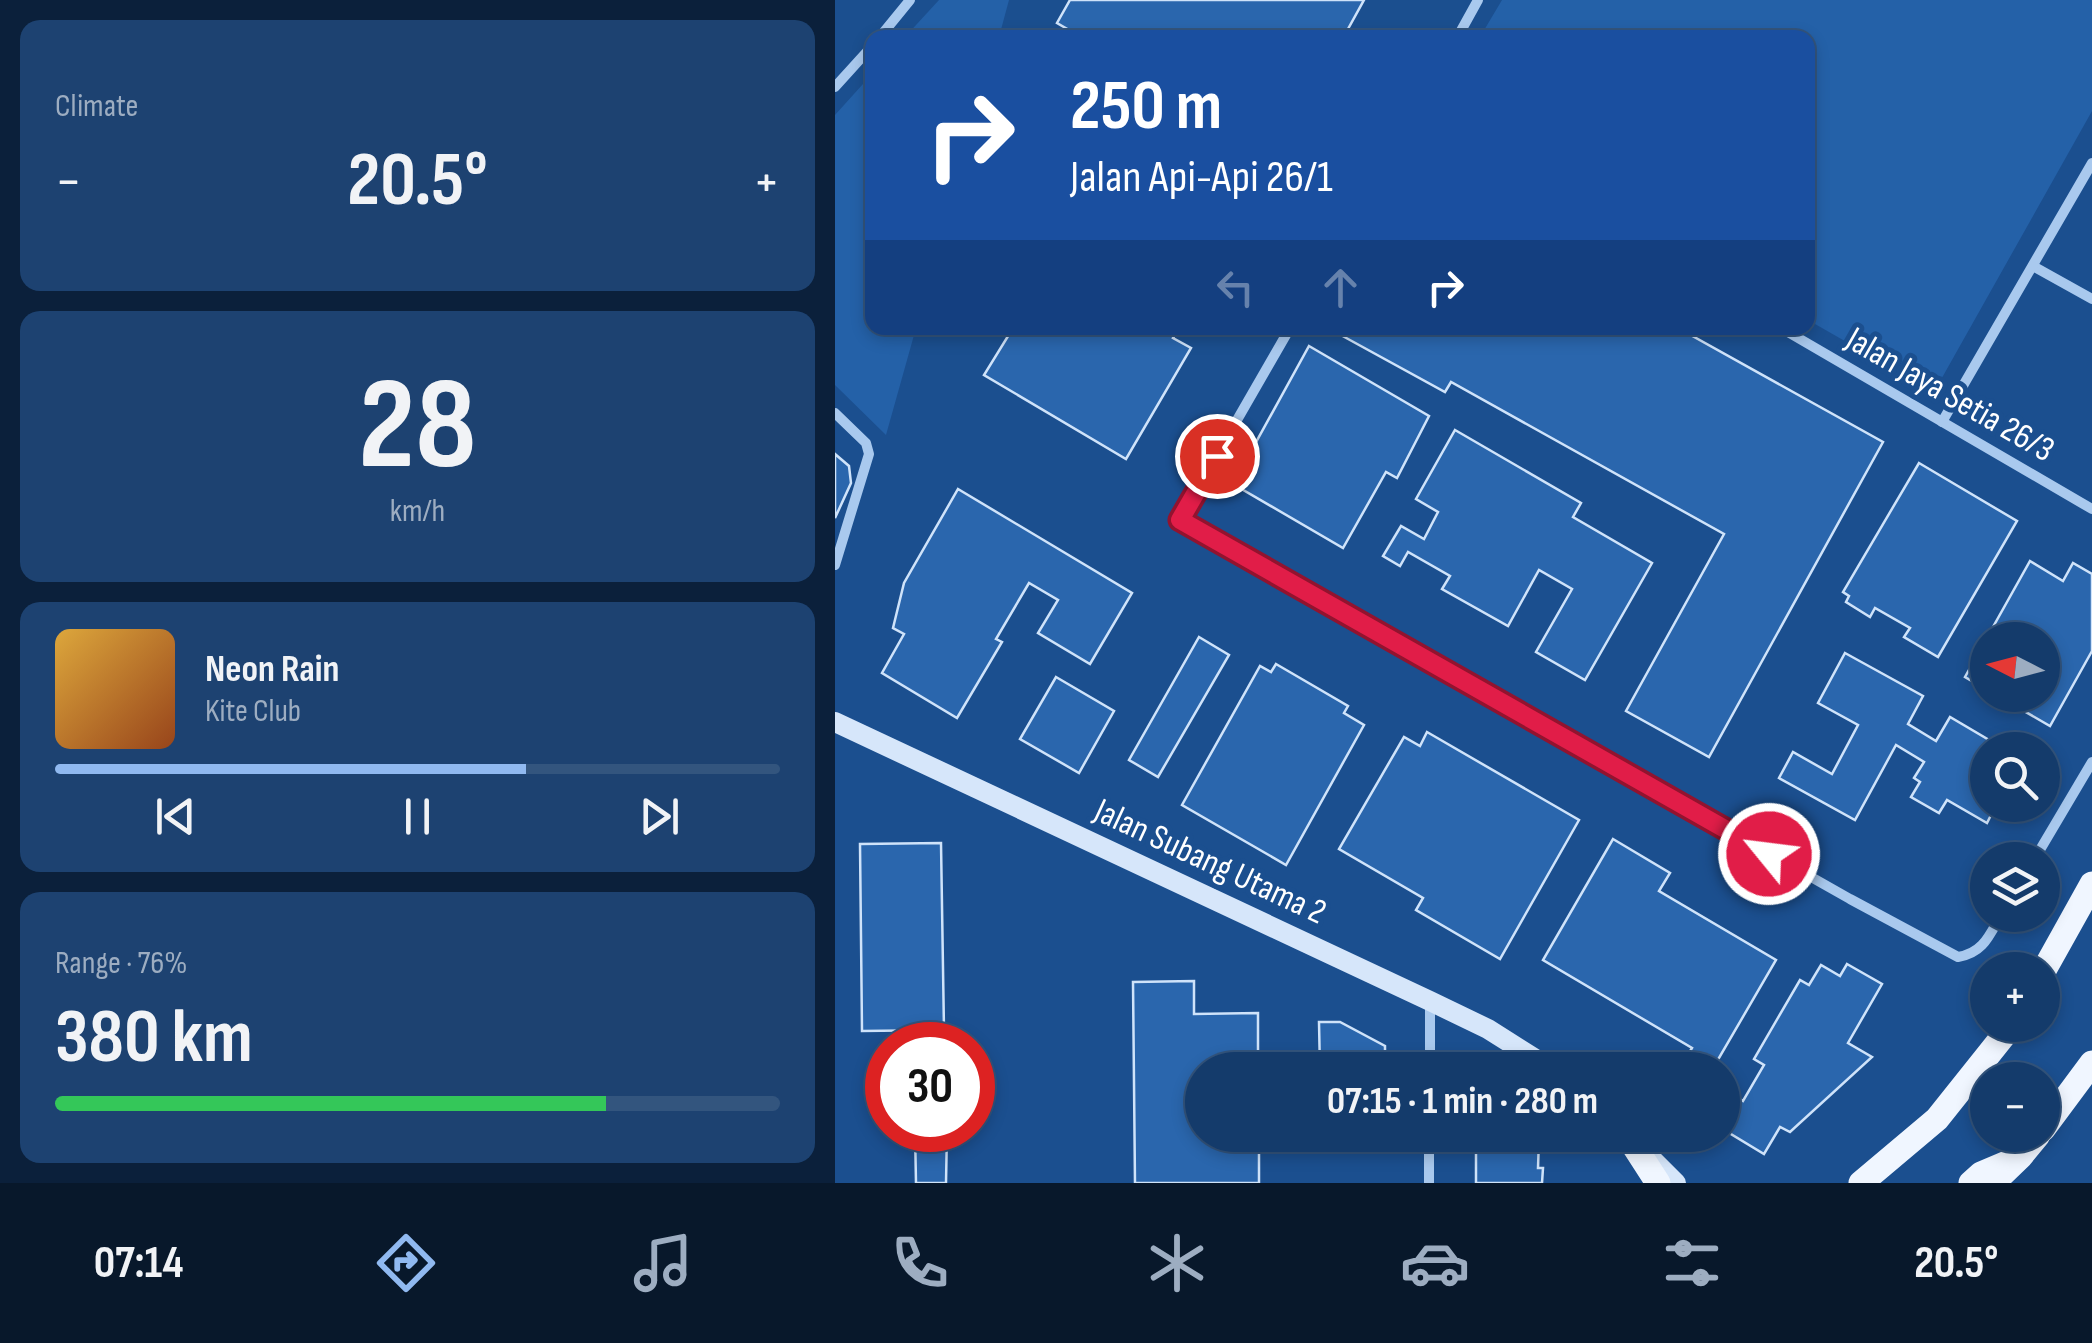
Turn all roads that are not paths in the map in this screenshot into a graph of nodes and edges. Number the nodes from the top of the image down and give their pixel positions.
1 (910, 0) edge
2 (1478, 0) edge
3 (886, 30) edge
4 (1461, 30) edge
5 (865, 53) edge
6 (835, 87) edge
7 (2092, 163) edge
8 (2033, 266) junction
9 (2092, 299) edge
10 (1286, 335) edge
11 (1793, 335) edge
12 (835, 413) edge
13 (1942, 422) junction
14 (2092, 510) edge
15 (835, 566) edge
16 (835, 722) edge
17 (2092, 762) edge
18 (2045, 842) edge
19 (2092, 884) edge
20 (1991, 932) edge
21 (2054, 952) edge
22 (1430, 1000) junction
23 (1998, 1042) edge
24 (1429, 1052) edge
25 (1524, 1052) edge
26 (2092, 1063) edge
27 (2060, 1106) edge
28 (1429, 1152) edge
29 (1638, 1152) edge
30 (1644, 1152) edge
31 (2024, 1152) edge
32 (2020, 1157) junction
33 (1429, 1183) edge
34 (1658, 1183) edge
35 (1676, 1183) edge
36 (1861, 1183) edge
37 (1971, 1183) edge
38 (1993, 1183) edge

1 - 3 street
2 - 4 street
5 - 6 street
7 - 8 street
8 - 9 street
8 - 13 street
10 - 20 street
11 - 13 street, Jalan Jaya Setia 26/3
12 - 15 street
13 - 14 street, Jalan Jaya Setia 26/3
16 - 22 main road, Jalan Subang Utama 2
17 - 18 street
19 - 21 main road
22 - 24 street
22 - 25 main road, Jalan Subang Utama 2
23 - 36 main road
26 - 27 main road
28 - 33 street
29 - 34 main road
30 - 35 main road
31 - 32 main road
32 - 37 main road
32 - 38 main road

